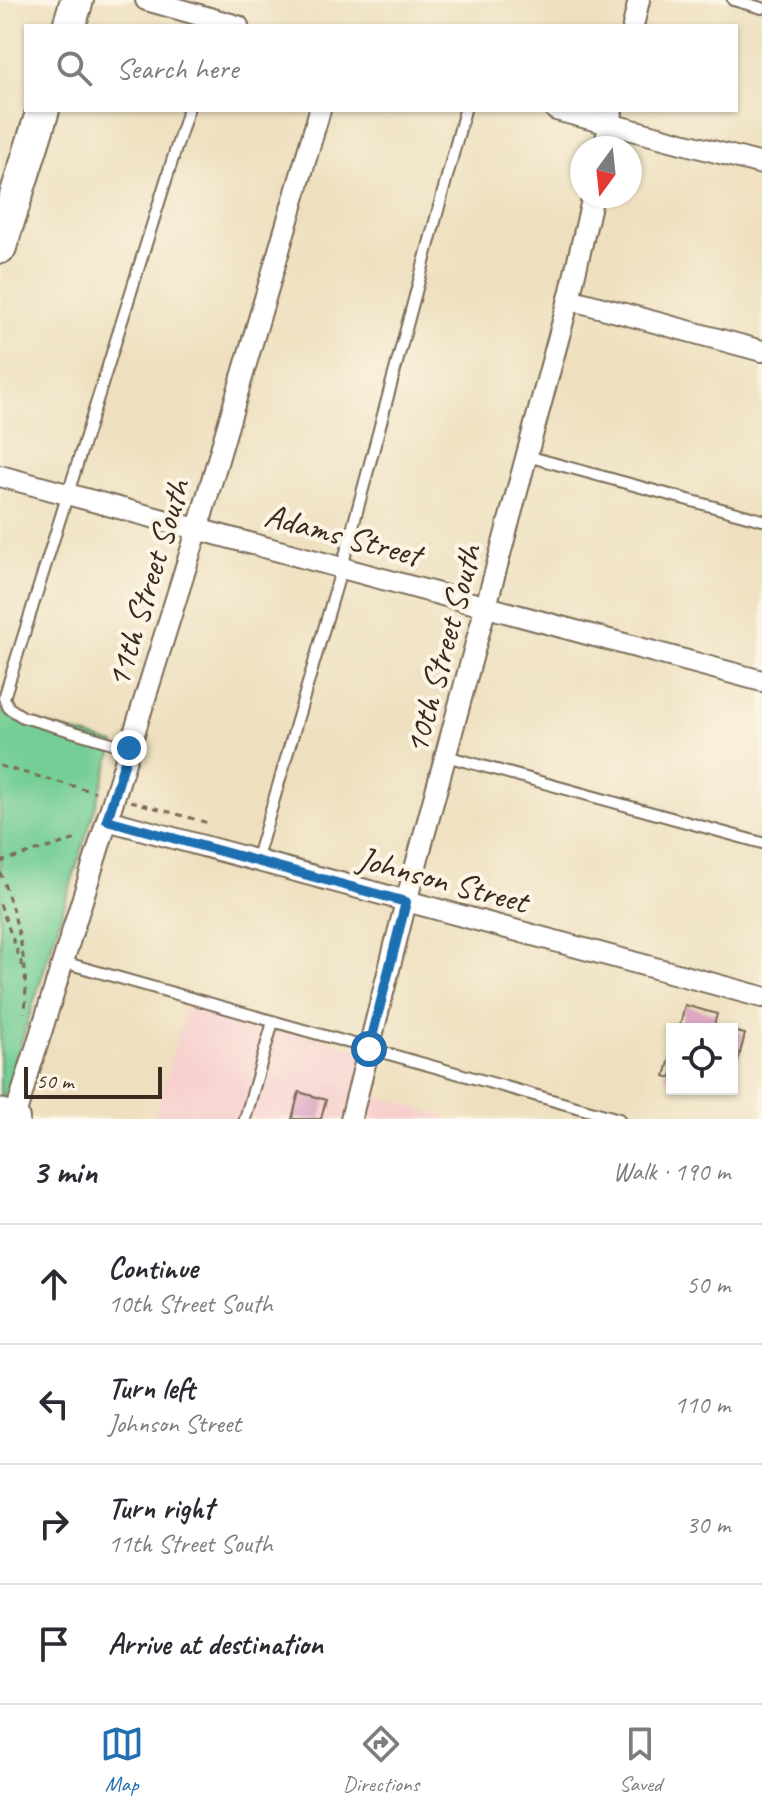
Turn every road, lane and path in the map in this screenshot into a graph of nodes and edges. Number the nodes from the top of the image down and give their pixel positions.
1 (77, 0) edge
2 (146, 0) edge
3 (639, 0) edge
4 (733, 0) edge
5 (762, 8) edge
6 (215, 23) edge
7 (70, 24) edge
8 (633, 24) edge
9 (42, 112) edge
10 (187, 112) edge
11 (319, 112) edge
12 (464, 112) edge
13 (572, 112) edge
14 (611, 117) edge
15 (762, 164) edge
16 (590, 208) edge
17 (0, 247) edge
18 (569, 299) junction
19 (762, 351) edge
20 (527, 456) junction
21 (0, 476) edge
22 (68, 495) junction
23 (762, 520) edge
24 (198, 528) junction
25 (342, 567) junction
26 (486, 606) junction
27 (762, 681) edge
28 (129, 748) junction
29 (446, 756) junction
30 (0, 766) edge
31 (103, 794) dead end
32 (130, 801) dead end
33 (208, 823) dead end
34 (105, 826) junction
35 (762, 843) edge
36 (256, 861) junction
37 (0, 862) edge
38 (0, 872) edge
39 (406, 902) junction
40 (0, 904) edge
41 (63, 962) junction
42 (27, 981) junction
43 (762, 997) edge
44 (273, 1022) junction
45 (24, 1024) dead end
46 (369, 1049) junction
47 (0, 1115) edge
48 (13, 1119) edge
49 (245, 1119) edge
50 (351, 1119) edge
51 (619, 1119) edge

1 - 7 main road
2 - 6 street
3 - 8 street
4 - 5 lane
9 - 17 main road
10 - 22 lane
11 - 24 street, 11th Street South
12 - 25 lane
13 - 14 street
14 - 15 street
16 - 18 street, 10th Street South
18 - 19 street
18 - 20 street, 10th Street South
20 - 23 lane
20 - 26 street, 10th Street South
21 - 22 street, Adams Street
22 - 24 street, Adams Street
22 - 28 lane
24 - 25 street, Adams Street
24 - 28 street, 11th Street South
25 - 26 street, Adams Street
25 - 36 lane
26 - 27 street, Adams Street
26 - 29 street, 10th Street South
28 - 34 street, 11th Street South
29 - 35 lane
29 - 39 street, 10th Street South
30 - 31 path
32 - 33 path
34 - 36 street, Johnson Street
34 - 37 path
34 - 41 street, 11th Street South
36 - 39 street, Johnson Street
38 - 42 path
39 - 43 street, Johnson Street
39 - 46 street, 10th Street South
40 - 42 path
41 - 44 lane
41 - 48 street, 11th Street South
42 - 45 path
44 - 46 lane
44 - 49 lane
46 - 50 street, 10th Street South
46 - 51 lane
47 - 48 main road

